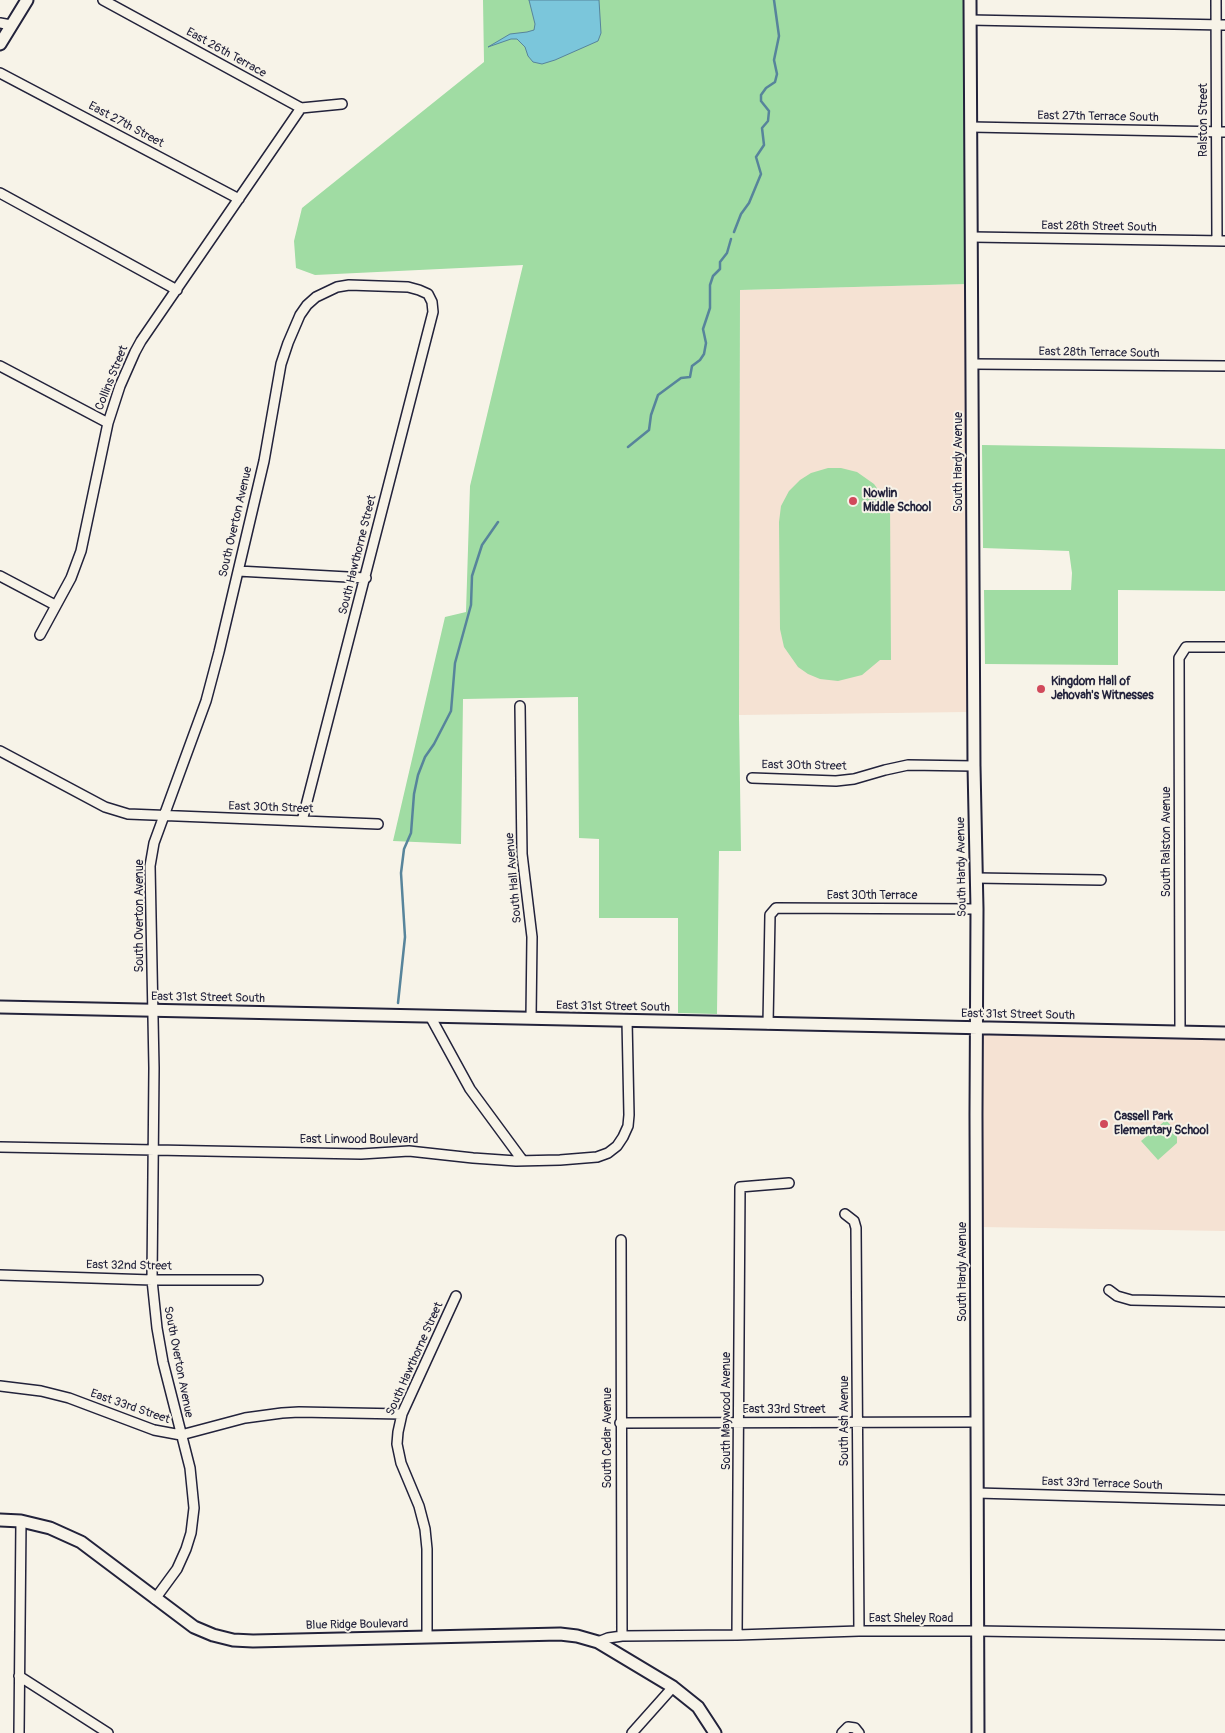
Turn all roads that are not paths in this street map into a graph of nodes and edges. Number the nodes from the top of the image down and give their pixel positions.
1 (27, 0) edge
2 (103, 0) edge
3 (970, 0) edge
4 (1216, 0) edge
5 (970, 20) junction
6 (6, 24) edge
7 (1220, 25) edge
8 (0, 44) edge
9 (0, 73) edge
10 (342, 104) dead end
11 (301, 108) junction
12 (971, 127) junction
13 (1221, 132) edge
14 (0, 193) edge
15 (239, 200) junction
16 (972, 238) junction
17 (1221, 241) edge
18 (177, 290) junction
19 (430, 296) joint
20 (973, 364) junction
21 (0, 366) edge
22 (1225, 366) edge
23 (108, 423) junction
24 (238, 571) junction
25 (0, 576) edge
26 (366, 578) junction
27 (55, 605) junction
28 (40, 634) dead end
29 (1225, 647) edge
30 (520, 706) dead end
31 (0, 752) edge
32 (974, 766) junction
33 (752, 778) dead end
34 (163, 817) junction
35 (302, 821) junction
36 (378, 824) dead end
37 (976, 878) junction
38 (1101, 880) dead end
39 (977, 909) junction
40 (0, 1007) edge
41 (153, 1010) junction
42 (430, 1016) junction
43 (531, 1018) junction
44 (627, 1020) junction
45 (768, 1024) junction
46 (976, 1028) junction
47 (1180, 1032) junction
48 (1225, 1033) edge
49 (0, 1147) edge
50 (153, 1150) junction
51 (523, 1161) junction
52 (789, 1183) dead end
53 (845, 1214) dead end
54 (621, 1240) dead end
55 (0, 1275) edge
56 (152, 1280) junction
57 (258, 1280) dead end
58 (1109, 1290) dead end
59 (456, 1296) dead end
60 (1225, 1302) edge
61 (0, 1386) edge
62 (402, 1414) junction
63 (740, 1422) junction
64 (857, 1422) junction
65 (977, 1422) junction
66 (620, 1423) junction
67 (181, 1435) junction
68 (977, 1493) junction
69 (1225, 1500) edge
70 (0, 1520) edge
71 (21, 1521) junction
72 (155, 1599) junction
73 (978, 1631) junction
74 (859, 1632) junction
75 (738, 1635) junction
76 (1225, 1635) edge
77 (622, 1636) junction
78 (427, 1637) junction
79 (598, 1642) junction
80 (20, 1676) junction
81 (673, 1687) junction
82 (19, 1733) edge
83 (108, 1733) edge
84 (632, 1733) edge
85 (715, 1733) edge
86 (842, 1733) edge
87 (859, 1733) edge
88 (978, 1733) edge

1 - 6 street
2 - 11 street, East 26th Terrace
3 - 5 street, South Hardy Avenue
4 - 7 street, Ralston Street
5 - 7 street
5 - 12 street, South Hardy Avenue
6 - 8 street
7 - 13 street, Ralston Street
9 - 15 street, East 27th Street
10 - 11 street
11 - 15 street, Collins Street
12 - 13 street, East 27th Terrace South
12 - 16 street, South Hardy Avenue
13 - 17 street, Ralston Street
14 - 18 street
15 - 18 street, Collins Street
16 - 17 street, East 28th Street South
16 - 20 street, South Hardy Avenue
18 - 23 street, Collins Street
19 - 24 street, South Overton Avenue
19 - 26 street, South Hawthorne Street
20 - 22 street, East 28th Terrace South
20 - 32 street, South Hardy Avenue
21 - 23 street
23 - 27 street, Collins Street
24 - 26 street
24 - 34 street, South Overton Avenue
25 - 27 street
26 - 35 street, South Hawthorne Street
27 - 28 street, Collins Street
29 - 47 street, South Ralston Avenue
30 - 43 street, South Hall Avenue
31 - 34 street, East 30th Street
32 - 33 street, East 30th Street
32 - 37 street, South Hardy Avenue
34 - 35 street, East 30th Street
34 - 41 street, South Overton Avenue
35 - 36 street, East 30th Street
37 - 38 street
37 - 39 street, South Hardy Avenue
39 - 45 street, East 30th Terrace
39 - 46 street, South Hardy Avenue
40 - 41 street, East 31st Street South
41 - 42 street, East 31st Street South
41 - 50 street, South Overton Avenue
42 - 43 street, East 31st Street South
42 - 51 street
43 - 44 street, East 31st Street South
44 - 45 street, East 31st Street South
44 - 51 street, East Linwood Boulevard
45 - 46 street, East 31st Street South
46 - 47 street, East 31st Street South
46 - 65 street, South Hardy Avenue
47 - 48 street, East 31st Street South
49 - 50 street, East Linwood Boulevard
50 - 51 street, East Linwood Boulevard
50 - 56 street, South Overton Avenue
52 - 63 street, South Maywood Avenue
53 - 64 street, South Ash Avenue
54 - 66 street, South Cedar Avenue
55 - 56 street, East 32nd Street
56 - 57 street, East 32nd Street
56 - 67 street, South Overton Avenue
58 - 60 street
59 - 62 street, South Hawthorne Street
61 - 67 street, East 33rd Street
62 - 67 street, East 33rd Street
62 - 78 street, South Hawthorne Street
63 - 64 street, East 33rd Street
63 - 66 street, East 33rd Street
63 - 75 street, South Maywood Avenue
64 - 65 street, East 33rd Street
64 - 74 street, South Ash Avenue
65 - 68 street, South Hardy Avenue
66 - 77 street, South Cedar Avenue
67 - 72 street, South Overton Avenue
68 - 69 street, East 33rd Terrace South
68 - 73 street, South Hardy Avenue
70 - 71 street, Blue Ridge Boulevard
71 - 72 street, Blue Ridge Boulevard
71 - 80 street
72 - 78 street, Blue Ridge Boulevard
73 - 74 street, East Sheley Road
73 - 76 street, East Sheley Road
73 - 88 street, South Hardy Avenue
74 - 75 street, East Sheley Road
75 - 77 street, East Sheley Road
77 - 79 street, East Sheley Road
78 - 79 street, Blue Ridge Boulevard
79 - 81 street, Blue Ridge Boulevard
80 - 82 street
80 - 83 street
81 - 84 street
81 - 85 street, Blue Ridge Boulevard
86 - 87 street

